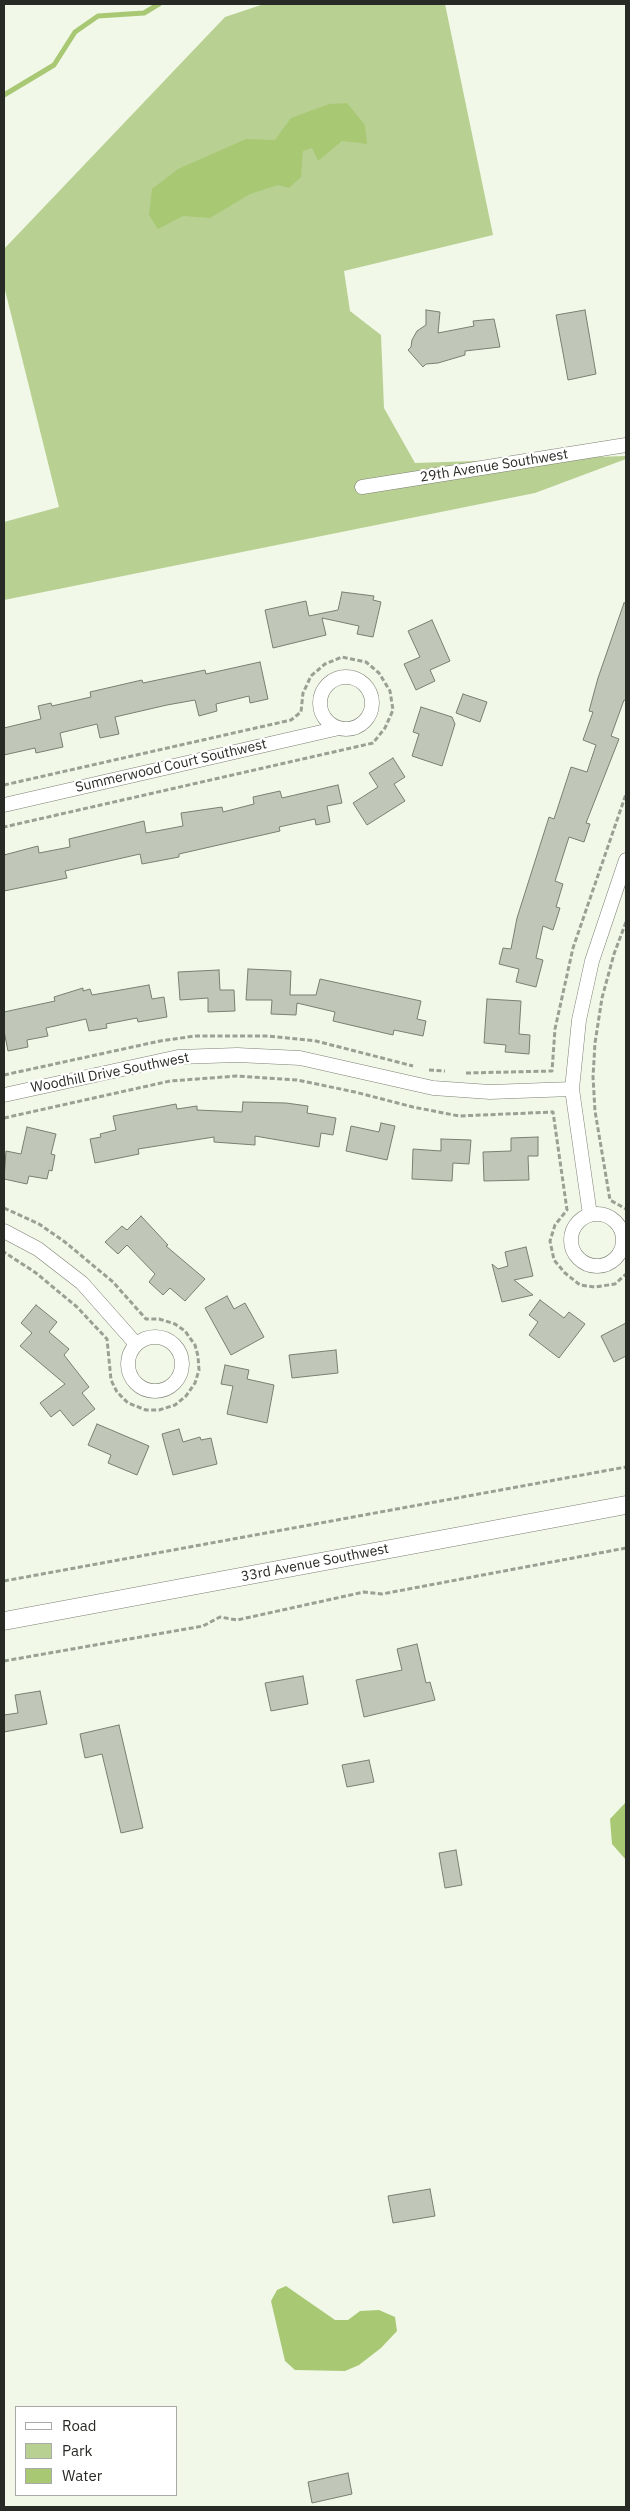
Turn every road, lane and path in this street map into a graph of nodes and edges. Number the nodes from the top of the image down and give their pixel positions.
1 (626, 445) edge
2 (362, 487) dead end
3 (339, 728) dead end
4 (626, 794) edge
5 (4, 805) edge
6 (626, 860) edge
7 (626, 922) edge
8 (418, 1067) dead end
9 (427, 1069) dead end
10 (452, 1072) dead end
11 (460, 1073) dead end
12 (4, 1075) edge
13 (572, 1089) junction
14 (4, 1095) edge
15 (4, 1118) edge
16 (626, 1209) edge
17 (590, 1215) dead end
18 (4, 1231) edge
19 (626, 1274) edge
20 (136, 1344) dead end
21 (626, 1467) edge
22 (626, 1505) edge
23 (626, 1548) edge
24 (4, 1581) edge
25 (4, 1621) edge
26 (4, 1661) edge

1 - 2 street, 29th Avenue Southwest
3 - 5 street, Summerwood Court Southwest
4 - 11 path
6 - 13 street
7 - 16 path
8 - 12 path
9 - 10 path
13 - 14 street, Woodhill Drive Southwest
13 - 17 street
15 - 19 path
18 - 20 street
21 - 24 path
22 - 25 street, 33rd Avenue Southwest
23 - 26 path

